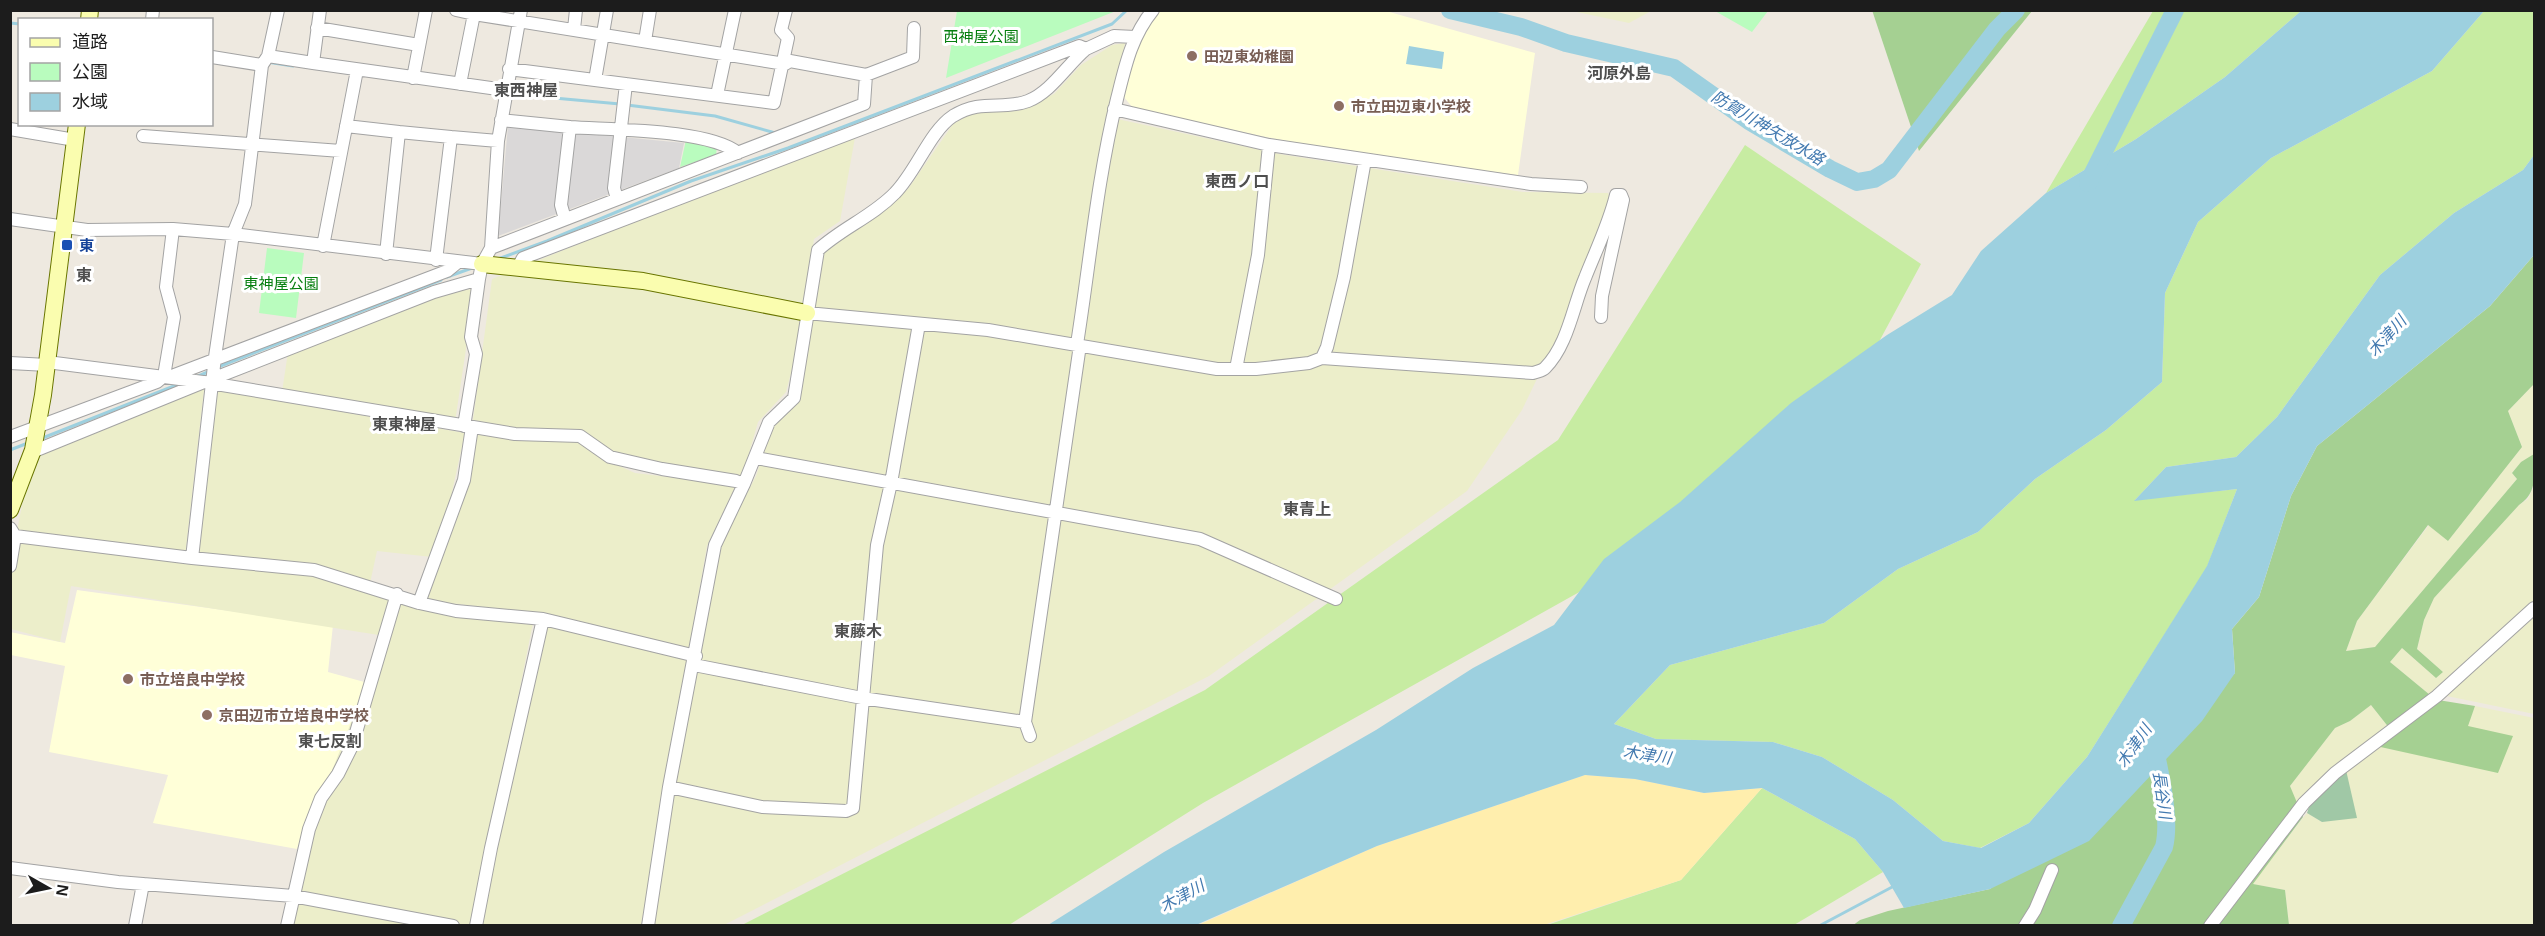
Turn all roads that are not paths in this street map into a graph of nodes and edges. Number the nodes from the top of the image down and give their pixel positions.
1 (278, 10) edge
2 (320, 10) edge
3 (426, 10) edge
4 (456, 10) edge
5 (576, 10) edge
6 (607, 10) edge
7 (650, 10) edge
8 (735, 10) edge
9 (786, 10) edge
10 (1153, 10) edge
11 (474, 12) edge
12 (520, 15) edge
13 (317, 28) junction
14 (574, 28) junction
15 (914, 28) dead end
16 (603, 33) junction
17 (1135, 37) junction
18 (645, 40) junction
19 (419, 45) junction
20 (1086, 49) junction
21 (726, 54) junction
22 (213, 57) edge
23 (265, 61) junction
24 (313, 63) junction
25 (782, 64) junction
26 (509, 69) junction
27 (357, 70) junction
28 (866, 75) junction
29 (413, 78) junction
30 (595, 80) junction
31 (460, 84) junction
32 (626, 84) junction
33 (504, 93) junction
34 (717, 95) junction
35 (864, 104) junction
36 (1114, 109) junction
37 (501, 120) junction
38 (346, 126) junction
39 (570, 127) junction
40 (10, 129) edge
41 (861, 129) junction
42 (620, 131) junction
43 (76, 132) edge
44 (399, 132) junction
45 (143, 136) dead end
46 (451, 137) junction
47 (498, 141) junction
48 (1269, 145) junction
49 (253, 146) junction
50 (341, 151) junction
51 (738, 153) junction
52 (1365, 160) junction
53 (1581, 187) dead end
54 (617, 200) junction
55 (10, 219) edge
56 (566, 219) junction
57 (64, 228) junction
58 (173, 229) junction
59 (232, 234) junction
60 (323, 246) junction
61 (491, 248) junction
62 (386, 254) junction
63 (436, 260) junction
64 (458, 262) junction
65 (518, 267) junction
66 (480, 272) junction
67 (807, 313) junction
68 (1601, 316) dead end
69 (919, 324) junction
70 (1078, 345) junction
71 (215, 358) junction
72 (1322, 358) junction
73 (10, 363) edge
74 (47, 364) junction
75 (1236, 369) junction
76 (167, 376) junction
77 (210, 380) junction
78 (468, 426) junction
79 (37, 429) junction
80 (10, 437) edge
81 (32, 451) junction
82 (756, 458) junction
83 (891, 483) junction
84 (744, 484) junction
85 (10, 510) edge
86 (1057, 512) junction
87 (13, 532) edge
88 (192, 558) junction
89 (10, 566) edge
90 (397, 594) junction
91 (1336, 599) dead end
92 (419, 603) junction
93 (2535, 609) edge
94 (543, 619) junction
95 (695, 661) junction
96 (862, 698) junction
97 (1025, 722) junction
98 (1030, 736) dead end
99 (669, 787) junction
100 (10, 868) edge
101 (2052, 870) dead end
102 (143, 884) junction
103 (293, 896) junction
104 (135, 926) edge
105 (287, 926) edge
106 (453, 926) edge
107 (476, 926) edge
108 (648, 926) edge
109 (2025, 926) edge
110 (2210, 926) edge

1 - 23 street
2 - 13 street
3 - 19 street
4 - 11 street
5 - 14 street
6 - 16 street
7 - 18 street
8 - 21 street
9 - 25 street
10 - 17 street
11 - 12 street
11 - 31 street
12 - 14 street
12 - 26 street
13 - 19 street
13 - 24 street
14 - 16 street
15 - 28 street
16 - 18 street
16 - 30 street
17 - 20 street
17 - 36 street
18 - 21 street
19 - 29 street
20 - 41 street
20 - 67 street
21 - 25 street
21 - 34 street
22 - 23 street
23 - 24 street
23 - 49 street
24 - 27 street
25 - 28 street
25 - 34 street
26 - 30 street
26 - 33 street
27 - 29 street
27 - 38 street
28 - 35 street
29 - 31 street
30 - 32 street
31 - 33 street
32 - 34 street
32 - 42 street
33 - 37 street
35 - 41 street
35 - 51 street
36 - 48 street
36 - 70 street
37 - 39 street
37 - 47 street
38 - 44 street
38 - 50 street
39 - 42 street
39 - 56 street
40 - 43 street
41 - 65 street
42 - 51 street
42 - 54 street
43 - 57 street
44 - 46 street
44 - 62 street
45 - 49 street
46 - 47 street
46 - 63 street
47 - 61 street
48 - 52 street
48 - 75 street
49 - 50 street
49 - 59 street
50 - 60 street
51 - 54 street
52 - 53 street
52 - 72 street
54 - 56 street
55 - 57 street
56 - 61 street
57 - 58 street
57 - 74 street
58 - 59 street
58 - 76 street
59 - 60 street
59 - 71 street
60 - 62 street
61 - 66 street
62 - 63 street
63 - 64 street
64 - 66 street
64 - 71 street
65 - 66 street
65 - 67 street
66 - 77 street
66 - 78 street
67 - 69 street
67 - 82 street
68 - 72 street
69 - 70 street
69 - 83 street
70 - 75 street
70 - 86 street
71 - 76 street
71 - 77 street
72 - 75 street
73 - 74 street
74 - 76 street
74 - 79 street
76 - 77 street
76 - 79 street
77 - 78 street
77 - 81 street
77 - 88 street
78 - 84 street
78 - 92 street
79 - 80 street
79 - 81 street
81 - 85 street
82 - 83 street
82 - 84 street
83 - 86 street
83 - 96 street
84 - 95 street
86 - 91 street
86 - 97 street
87 - 88 street
87 - 89 street
88 - 90 street
90 - 92 street
90 - 103 street
92 - 94 street
93 - 110 street
94 - 95 street
94 - 107 street
95 - 96 street
95 - 99 street
96 - 97 street
96 - 99 street
97 - 98 street
99 - 108 street
100 - 102 street
101 - 109 street
102 - 103 street
102 - 104 street
103 - 105 street
103 - 106 street

